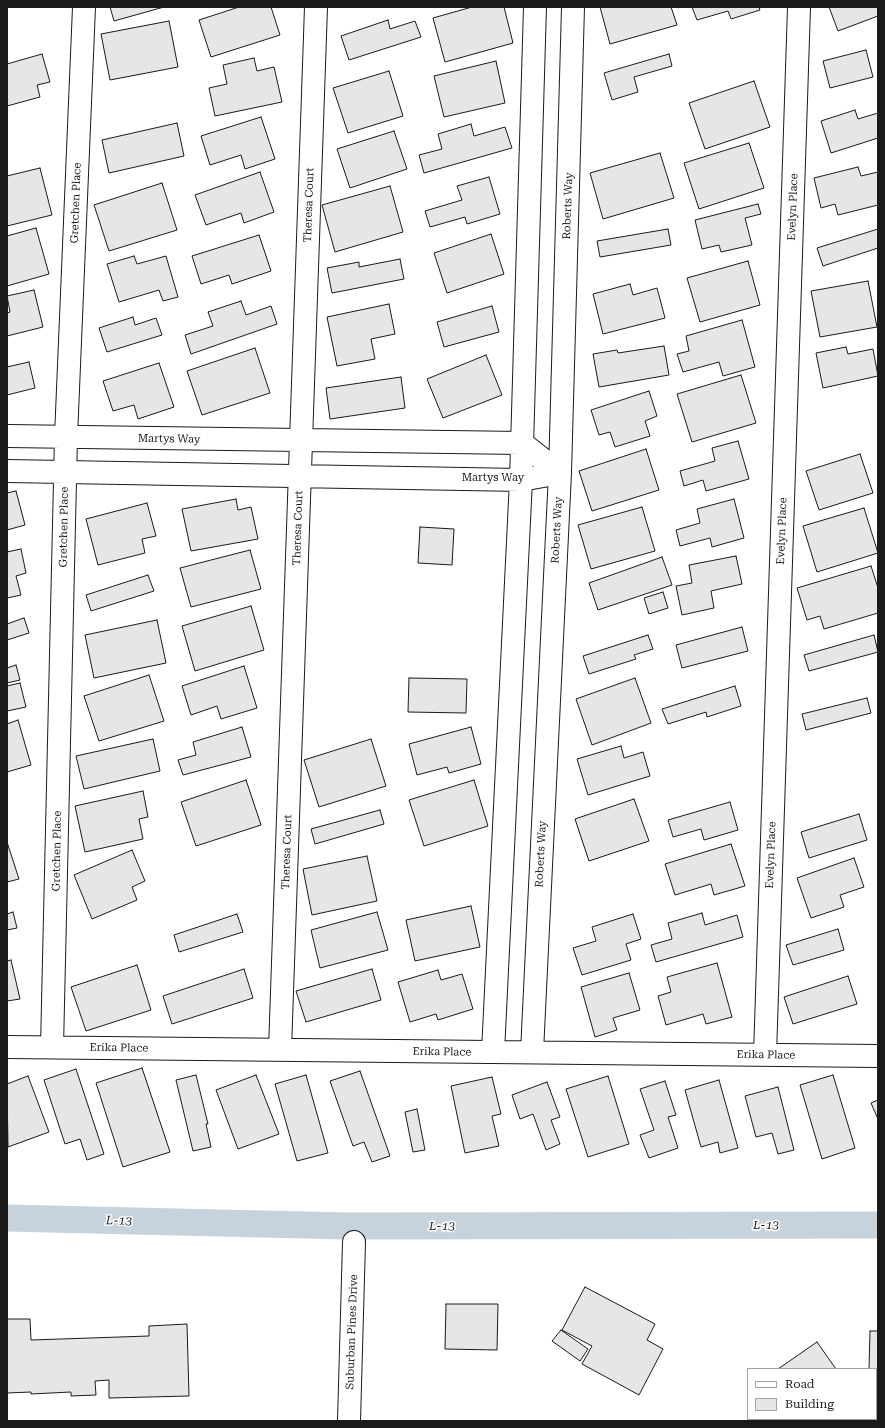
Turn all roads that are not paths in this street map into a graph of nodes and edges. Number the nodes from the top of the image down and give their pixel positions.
1 (84, 7) edge
2 (316, 7) edge
3 (535, 7) edge
4 (574, 7) edge
5 (799, 7) edge
6 (7, 436) edge
7 (66, 437) junction
8 (301, 441) junction
9 (522, 443) junction
10 (7, 471) edge
11 (65, 472) junction
12 (560, 473) junction
13 (300, 477) junction
14 (521, 480) junction
15 (7, 1047) edge
16 (52, 1047) junction
17 (280, 1050) junction
18 (493, 1052) junction
19 (532, 1052) junction
20 (765, 1055) junction
21 (878, 1056) edge
22 (354, 1242) dead end
23 (349, 1421) edge

1 - 7 street, Gretchen Place
2 - 8 street, Theresa Court
3 - 9 street
4 - 12 street, Roberts Way
5 - 20 street, Evelyn Place
6 - 7 street, Martys Way
7 - 8 street, Martys Way
7 - 11 street, Gretchen Place
8 - 9 street, Martys Way
8 - 13 street, Theresa Court
9 - 12 street
9 - 14 street
10 - 11 street, Martys Way
11 - 13 street, Martys Way
11 - 16 street, Gretchen Place
12 - 14 street, Martys Way
12 - 19 street, Roberts Way
13 - 14 street, Martys Way
13 - 17 street, Theresa Court
14 - 18 street
15 - 16 street, Erika Place
16 - 17 street, Erika Place
17 - 18 street, Erika Place
18 - 19 street, Erika Place
19 - 20 street, Erika Place
20 - 21 street, Erika Place
22 - 23 street, Suburban Pines Drive

